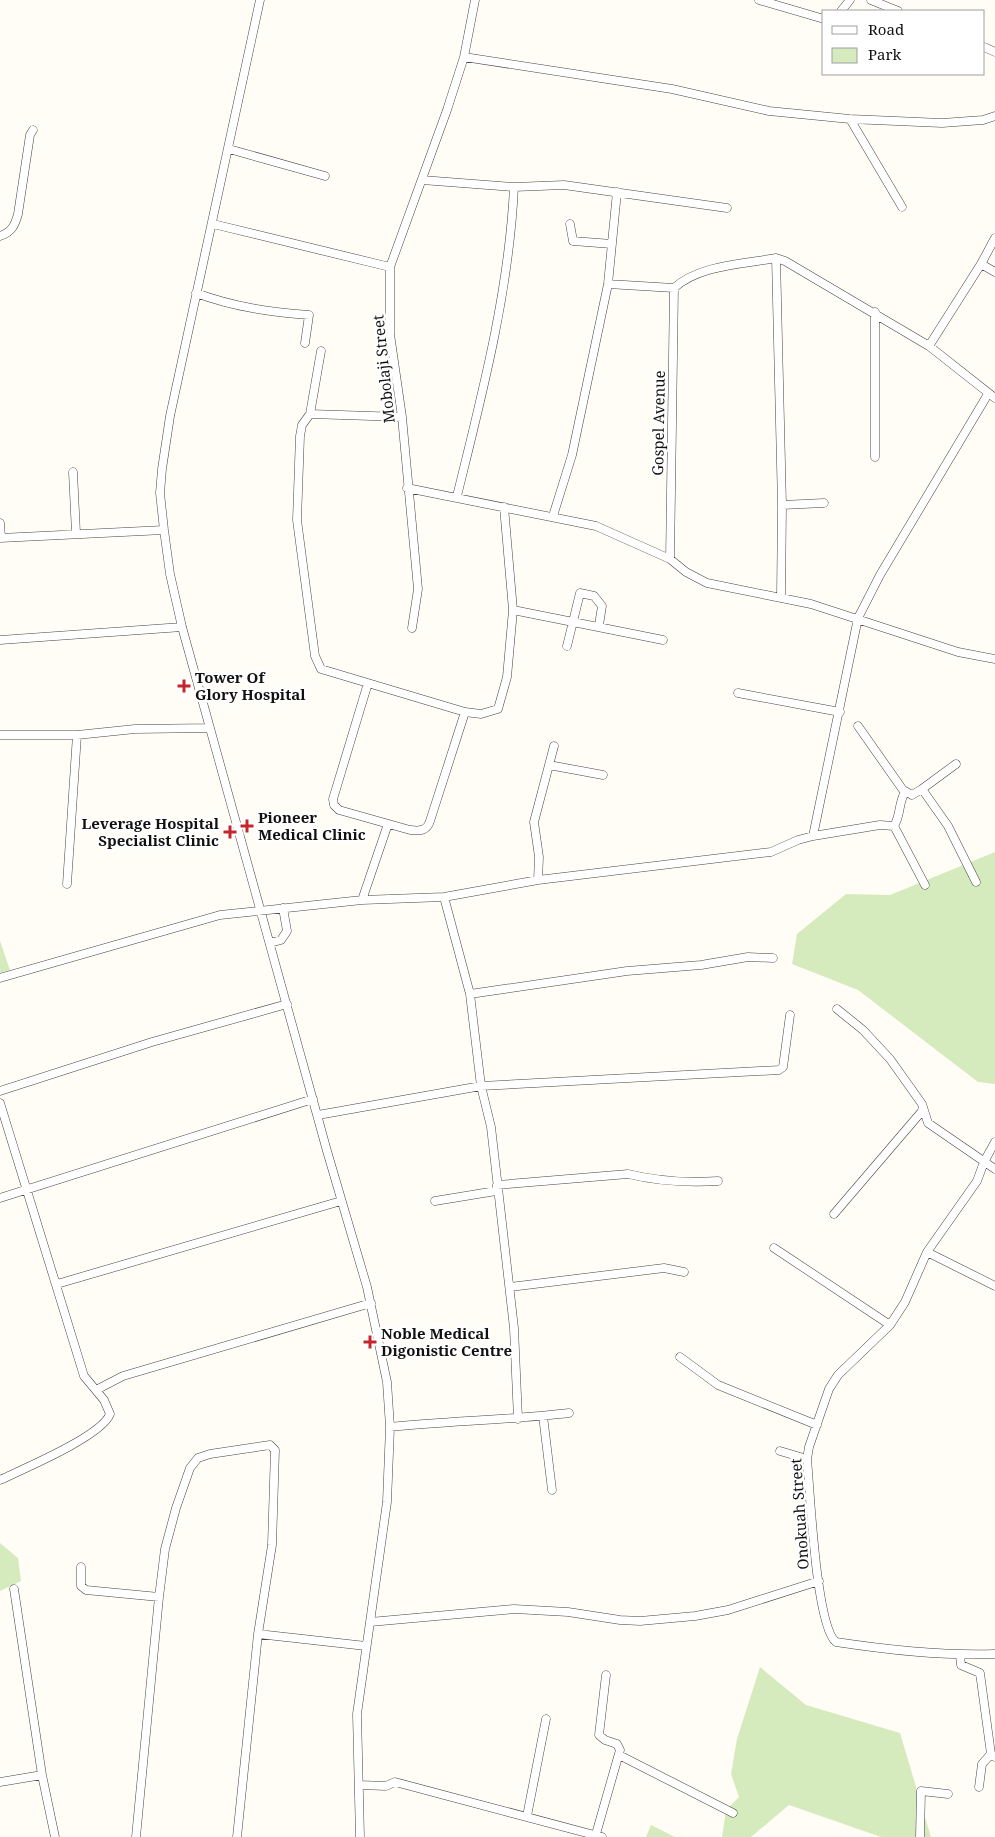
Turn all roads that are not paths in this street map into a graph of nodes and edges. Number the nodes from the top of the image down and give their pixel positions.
1 (260, 0) edge
2 (475, 0) edge
3 (759, 0) edge
4 (850, 0) edge
5 (871, 0) edge
6 (842, 10) edge
7 (896, 10) edge
8 (822, 18) edge
9 (464, 57) junction
10 (995, 116) edge
11 (850, 119) junction
12 (33, 130) dead end
13 (229, 149) junction
14 (325, 176) dead end
15 (422, 180) junction
16 (514, 187) junction
17 (617, 192) junction
18 (902, 207) dead end
19 (726, 208) dead end
20 (214, 224) junction
21 (570, 224) dead end
22 (0, 236) edge
23 (995, 238) edge
24 (612, 244) junction
25 (776, 258) junction
26 (981, 264) junction
27 (390, 268) junction
28 (995, 272) edge
29 (608, 284) junction
30 (674, 288) junction
31 (196, 293) junction
32 (875, 312) junction
33 (305, 343) dead end
34 (929, 346) junction
35 (321, 351) dead end
36 (991, 396) edge
37 (310, 414) junction
38 (402, 417) junction
39 (875, 457) dead end
40 (73, 472) dead end
41 (407, 488) junction
42 (457, 496) junction
43 (782, 504) junction
44 (824, 504) dead end
45 (504, 506) junction
46 (553, 516) junction
47 (0, 523) edge
48 (164, 530) junction
49 (76, 533) junction
50 (1, 538) edge
51 (670, 559) junction
52 (781, 597) junction
53 (513, 610) junction
54 (858, 618) junction
55 (573, 621) junction
56 (599, 625) junction
57 (182, 627) junction
58 (412, 628) dead end
59 (0, 640) edge
60 (663, 640) dead end
61 (567, 646) dead end
62 (995, 659) edge
63 (368, 683) junction
64 (738, 693) dead end
65 (465, 712) junction
66 (840, 712) junction
67 (858, 726) dead end
68 (210, 728) junction
69 (0, 735) edge
70 (77, 735) junction
71 (554, 746) dead end
72 (956, 764) dead end
73 (549, 765) junction
74 (603, 775) dead end
75 (922, 789) junction
76 (904, 792) junction
77 (388, 824) junction
78 (894, 826) junction
79 (813, 836) junction
80 (538, 880) junction
81 (976, 882) dead end
82 (67, 884) dead end
83 (925, 885) dead end
84 (444, 897) junction
85 (362, 900) junction
86 (283, 908) junction
87 (260, 911) junction
88 (270, 943) junction
89 (773, 958) dead end
90 (0, 978) edge
91 (470, 994) junction
92 (287, 1004) junction
93 (838, 1009) dead end
94 (790, 1015) dead end
95 (482, 1086) junction
96 (0, 1091) edge
97 (313, 1099) junction
98 (0, 1103) edge
99 (924, 1110) junction
100 (318, 1115) junction
101 (995, 1142) edge
102 (984, 1162) junction
103 (995, 1169) edge
104 (718, 1181) dead end
105 (496, 1185) junction
106 (26, 1191) junction
107 (0, 1198) edge
108 (435, 1200) dead end
109 (341, 1201) junction
110 (834, 1214) dead end
111 (774, 1248) dead end
112 (927, 1252) junction
113 (684, 1272) dead end
114 (57, 1284) junction
115 (995, 1286) edge
116 (510, 1287) junction
117 (371, 1303) junction
118 (890, 1324) junction
119 (680, 1357) dead end
120 (96, 1390) junction
121 (569, 1413) dead end
122 (543, 1416) junction
123 (518, 1419) junction
124 (817, 1425) junction
125 (390, 1427) junction
126 (780, 1450) dead end
127 (807, 1459) junction
128 (0, 1480) edge
129 (552, 1490) dead end
130 (81, 1567) dead end
131 (818, 1582) junction
132 (14, 1589) dead end
133 (159, 1597) junction
134 (370, 1622) junction
135 (258, 1634) junction
136 (366, 1646) junction
137 (995, 1654) edge
138 (960, 1656) junction
139 (606, 1675) dead end
140 (546, 1719) dead end
141 (619, 1755) junction
142 (993, 1755) edge
143 (42, 1776) junction
144 (0, 1782) edge
145 (360, 1785) junction
146 (979, 1786) dead end
147 (948, 1794) dead end
148 (733, 1813) dead end
149 (527, 1816) junction
150 (599, 1836) edge
151 (55, 1837) edge
152 (136, 1837) edge
153 (237, 1837) edge
154 (360, 1837) edge
155 (920, 1837) edge

1 - 13 street
2 - 9 street, Mobolaji Street
3 - 8 street
4 - 6 street
5 - 7 street
9 - 11 street
9 - 15 street, Mobolaji Street
10 - 11 street
11 - 18 street
12 - 22 street
13 - 14 street
13 - 20 street
15 - 16 street
15 - 27 street, Mobolaji Street
16 - 17 street
16 - 42 street
17 - 19 street
17 - 24 street
20 - 27 street
20 - 31 street
21 - 24 street
23 - 26 street
24 - 29 street
25 - 30 street
25 - 32 street
25 - 43 street
26 - 28 street
26 - 34 street
27 - 38 street, Mobolaji Street
29 - 30 street
29 - 46 street
30 - 51 street, Gospel Avenue
31 - 33 street
31 - 48 street
32 - 34 street
32 - 39 street
34 - 36 street
35 - 37 street
36 - 54 street
37 - 38 street
37 - 63 street
38 - 41 street, Mobolaji Street
40 - 49 street
41 - 42 street
41 - 58 street, Mobolaji Street
42 - 45 street
43 - 44 street
43 - 52 street
45 - 46 street
45 - 53 street
46 - 51 street
47 - 50 street
48 - 49 street
48 - 57 street
49 - 50 street
51 - 52 street
52 - 54 street
53 - 55 street
53 - 65 street
54 - 62 street
54 - 66 street
55 - 56 street
55 - 56 street
55 - 61 street
56 - 60 street
57 - 59 street
57 - 68 street
63 - 65 street
63 - 77 street
64 - 66 street
65 - 77 street
66 - 79 street
67 - 76 street
68 - 70 street
68 - 87 street
69 - 70 street
70 - 82 street
71 - 73 street
72 - 75 street
73 - 74 street
73 - 80 street
75 - 76 street
75 - 81 street
76 - 78 street
77 - 85 street
78 - 79 street
78 - 83 street
79 - 80 street
80 - 84 street
84 - 85 street
84 - 91 street
85 - 86 street
86 - 87 street
86 - 88 street
87 - 88 street
87 - 90 street
88 - 92 street
89 - 91 street
91 - 95 street
92 - 96 street
92 - 97 street
93 - 99 street
94 - 95 street
95 - 100 street
95 - 105 street
97 - 100 street
97 - 106 street
98 - 106 street
99 - 102 street
99 - 110 street
100 - 109 street
101 - 102 street, Onokuah Street
102 - 103 street
102 - 112 street, Onokuah Street
104 - 105 street
105 - 108 street
105 - 116 street
106 - 107 street
106 - 114 street
109 - 114 street
109 - 117 street
111 - 118 street
112 - 115 street
112 - 118 street, Onokuah Street
113 - 116 street
114 - 120 street
116 - 123 street
117 - 120 street
117 - 125 street
118 - 124 street, Onokuah Street
119 - 124 street
120 - 128 street
121 - 122 street
122 - 123 street
122 - 129 street
123 - 125 street
124 - 127 street, Onokuah Street
125 - 134 street
126 - 127 street
127 - 131 street, Onokuah Street
130 - 133 street
131 - 134 street
131 - 138 street, Onokuah Street
132 - 143 street
133 - 135 street
133 - 152 street
134 - 136 street
135 - 136 street
135 - 153 street
136 - 145 street
137 - 138 street
138 - 142 street
139 - 141 street
140 - 149 street
141 - 148 street
141 - 150 street
142 - 146 street
143 - 144 street
143 - 151 street
145 - 149 street
145 - 154 street
147 - 155 street
149 - 150 street

